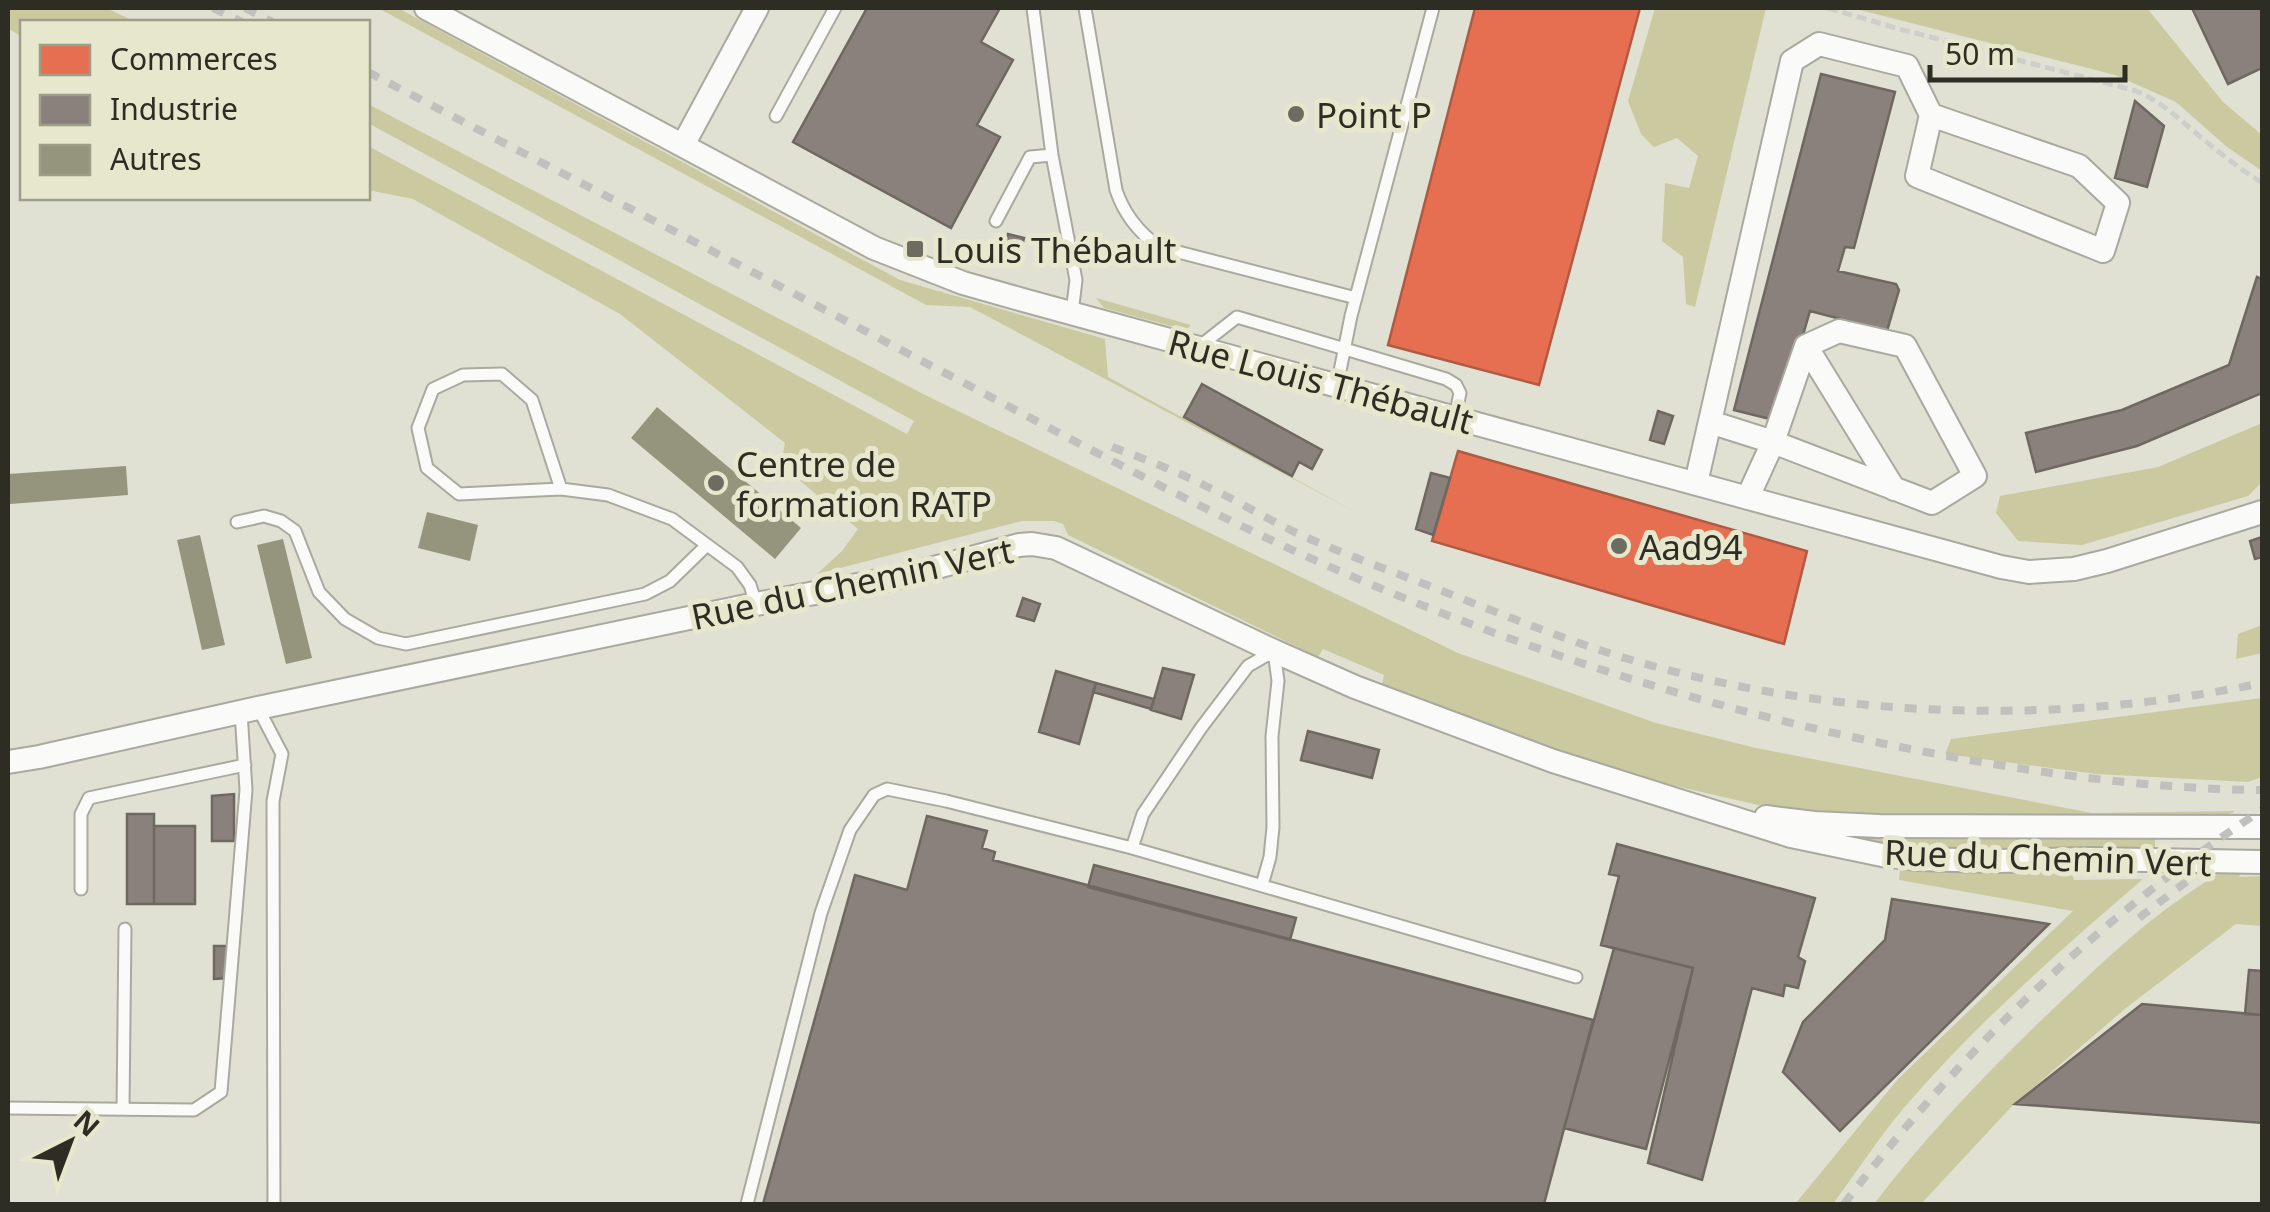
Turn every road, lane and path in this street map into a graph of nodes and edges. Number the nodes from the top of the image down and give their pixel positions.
1 (426, 8) edge
2 (757, 8) edge
3 (835, 8) edge
4 (1033, 8) edge
5 (1086, 8) edge
6 (1432, 8) edge
7 (1828, 8) edge
8 (1842, 10) edge
9 (1931, 115) junction
10 (776, 116) dead end
11 (683, 146) junction
12 (1052, 155) junction
13 (2262, 183) edge
14 (996, 221) dead end
15 (1356, 298) junction
16 (1072, 313) junction
17 (1806, 346) junction
18 (1198, 348) junction
19 (1345, 348) junction
20 (1337, 386) junction
21 (1455, 417) junction
22 (1710, 422) junction
23 (1772, 442) junction
24 (1696, 483) junction
25 (560, 489) junction
26 (1894, 489) junction
27 (1748, 498) junction
28 (2262, 512) edge
29 (237, 522) dead end
30 (707, 545) junction
31 (756, 604) junction
32 (1274, 651) junction
33 (250, 710) junction
34 (8, 762) edge
35 (244, 765) junction
36 (1662, 795) junction
37 (2262, 828) edge
38 (1132, 848) junction
39 (2262, 862) edge
40 (1262, 885) junction
41 (81, 888) dead end
42 (125, 928) dead end
43 (1576, 977) dead end
44 (8, 1108) edge
45 (123, 1109) junction
46 (274, 1204) edge
47 (747, 1204) edge

1 - 11 street, Rue Louis Thébault
2 - 11 street
3 - 10 lane
4 - 12 lane
5 - 15 lane
6 - 15 lane
7 - 8 path
8 - 13 path
9 - 9 street
9 - 22 street
11 - 16 street, Rue Louis Thébault
12 - 14 lane
12 - 16 lane
15 - 19 lane
16 - 18 street, Rue Louis Thébault
17 - 23 street
17 - 26 street
17 - 26 street
18 - 19 lane
18 - 20 street, Rue Louis Thébault
19 - 20 lane
19 - 21 lane
20 - 21 street, Rue Louis Thébault
21 - 24 street, Rue Louis Thébault
22 - 23 street
22 - 24 street
23 - 26 street
23 - 27 street
24 - 27 street, Rue Louis Thébault
25 - 25 lane
25 - 30 lane
27 - 28 street, Rue Louis Thébault
29 - 30 lane
30 - 31 lane
31 - 32 street, Rue du Chemin Vert
31 - 33 street, Rue du Chemin Vert
32 - 36 street, Rue du Chemin Vert
32 - 38 lane
32 - 40 lane
33 - 34 street, Rue du Chemin Vert
33 - 35 lane
33 - 46 lane
35 - 41 lane
35 - 45 lane
36 - 37 street, Rue du Chemin Vert
36 - 39 street, Rue du Chemin Vert
38 - 40 lane
38 - 47 lane
40 - 43 lane
42 - 45 lane
44 - 45 lane

